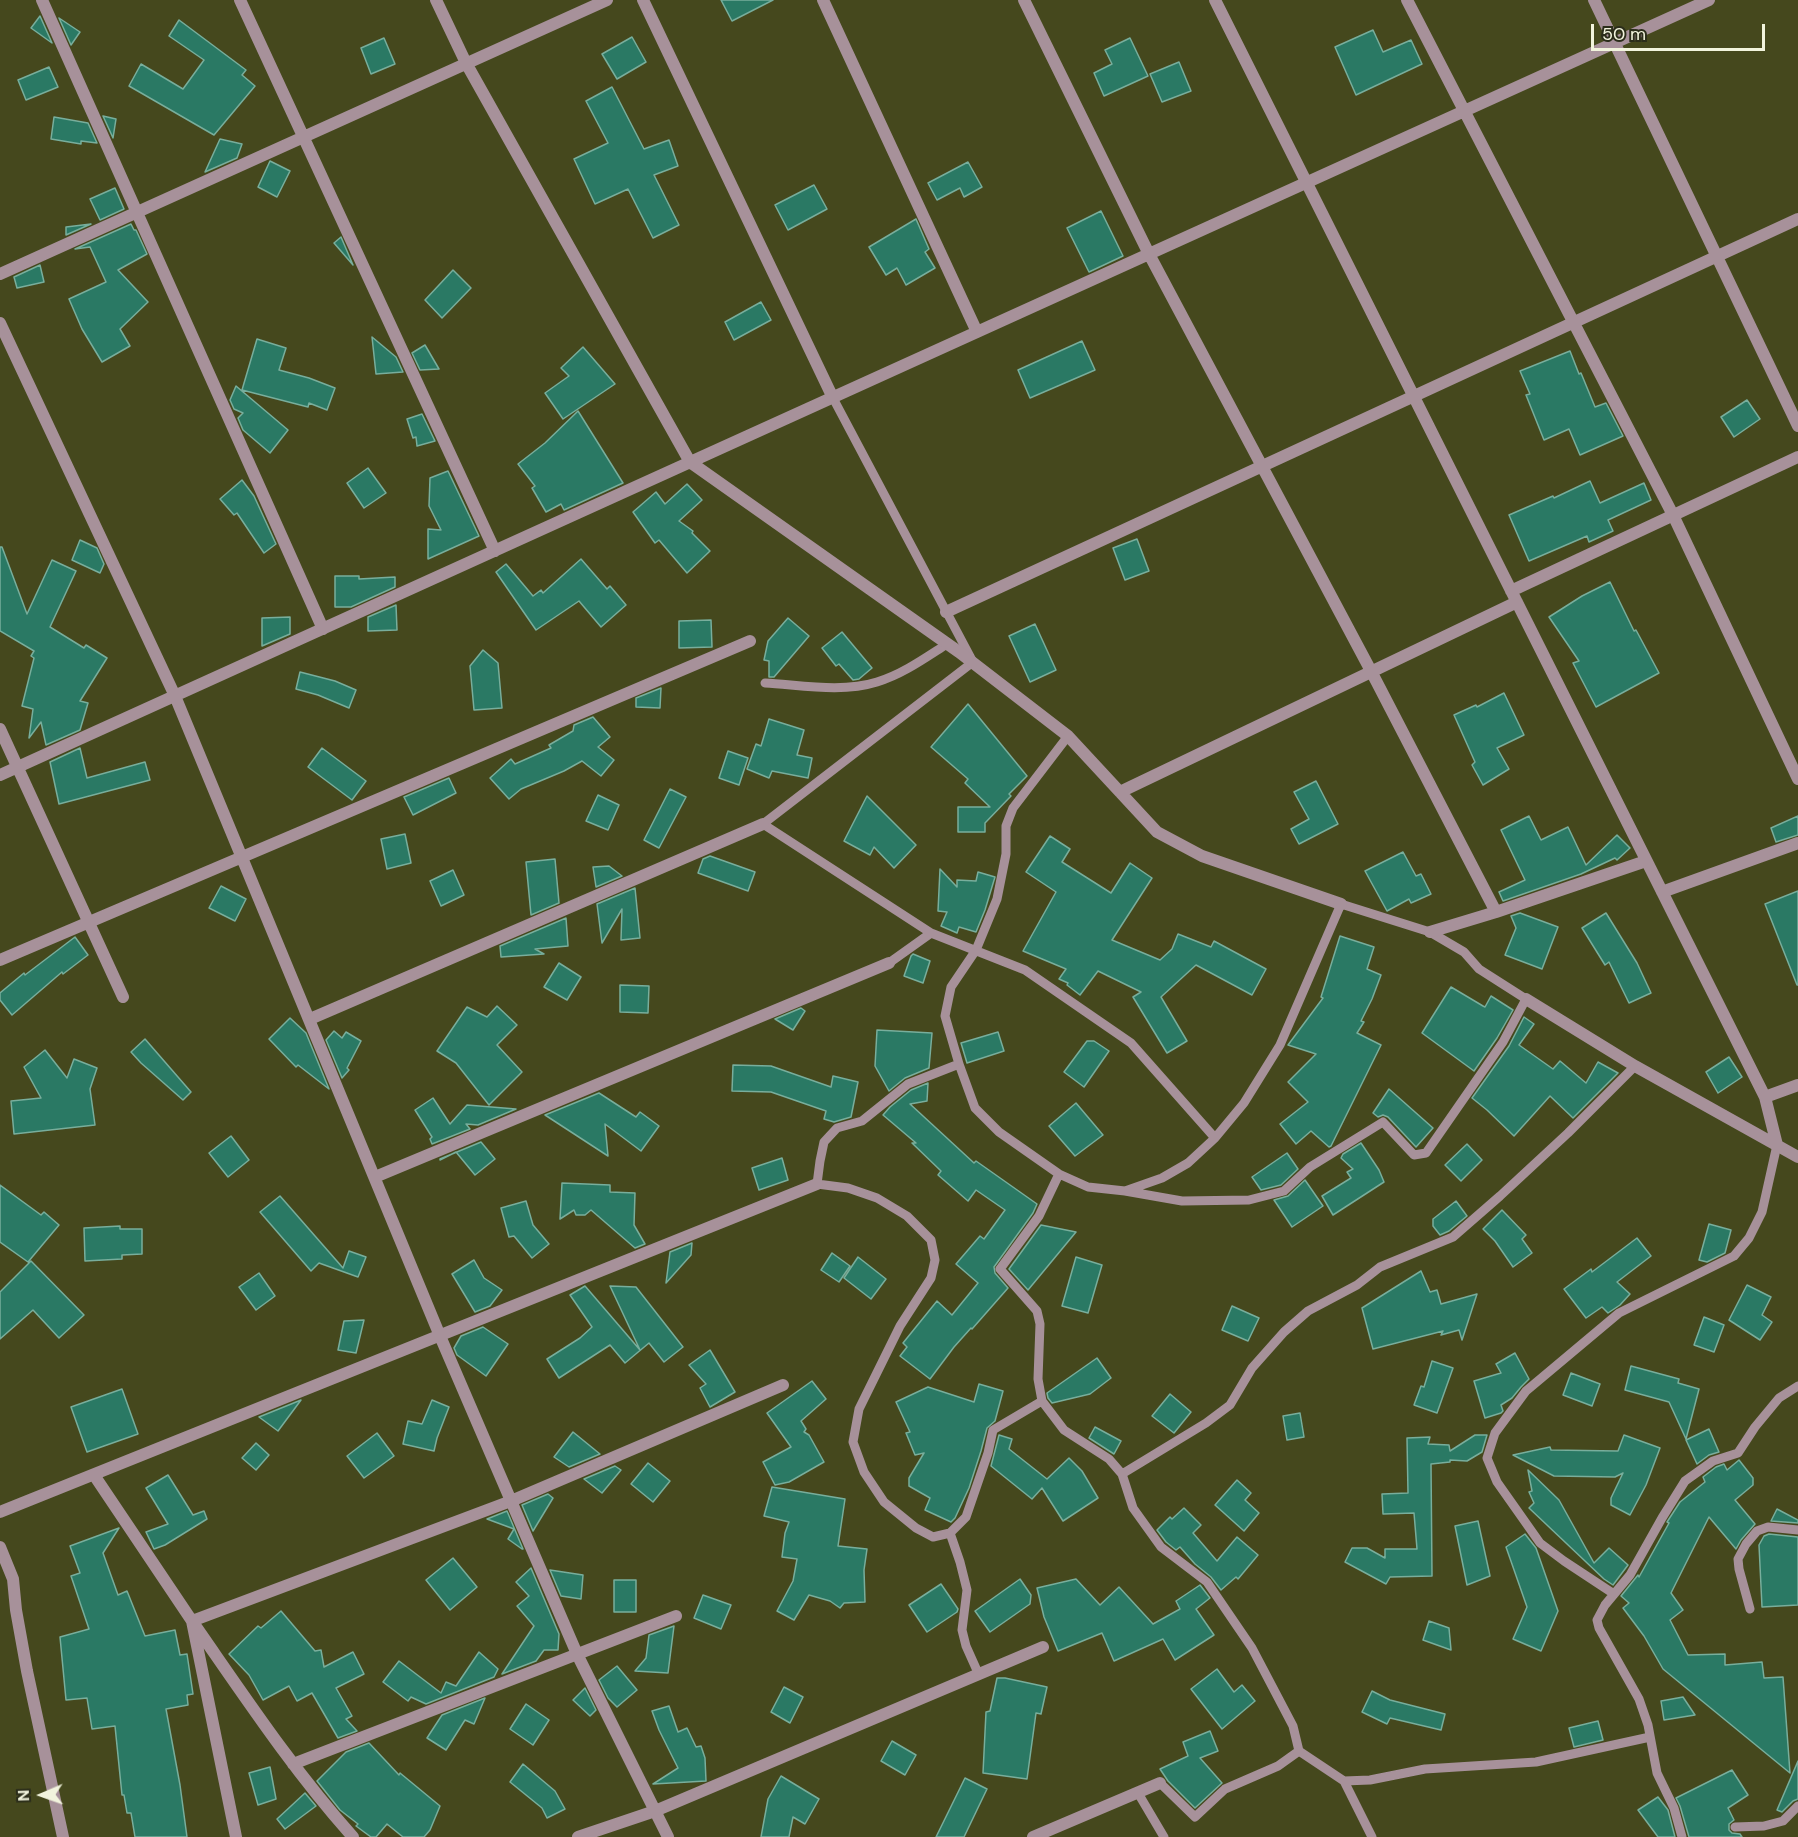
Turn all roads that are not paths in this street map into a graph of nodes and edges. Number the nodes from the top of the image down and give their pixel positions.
1 (42, 0) edge
2 (240, 0) edge
3 (436, 0) edge
4 (607, 0) edge
5 (643, 0) edge
6 (823, 0) edge
7 (1024, 0) edge
8 (1215, 0) edge
9 (1407, 0) edge
10 (1594, 0) edge
11 (1709, 0) edge
12 (1614, 43) junction
13 (466, 63) junction
14 (1463, 112) junction
15 (304, 137) junction
16 (1307, 183) junction
17 (1798, 219) edge
18 (1149, 254) junction
19 (1717, 256) junction
20 (0, 274) edge
21 (0, 323) edge
22 (1573, 323) junction
23 (977, 332) junction
24 (1414, 397) junction
25 (833, 398) junction
26 (1798, 426) edge
27 (1798, 457) edge
28 (690, 462) junction
29 (1262, 466) junction
30 (1673, 515) junction
31 (495, 551) junction
32 (1514, 596) junction
33 (946, 612) junction
34 (323, 629) junction
35 (750, 641) dead end
36 (947, 644) junction
37 (973, 662) junction
38 (1371, 671) junction
39 (765, 683) dead end
40 (175, 696) junction
41 (0, 729) edge
42 (1068, 736) junction
43 (18, 767) junction
44 (0, 775) edge
45 (1798, 779) edge
46 (1120, 792) junction
47 (763, 824) junction
48 (1798, 843) edge
49 (243, 857) junction
50 (1646, 861) junction
51 (1662, 892) junction
52 (1341, 904) junction
53 (1496, 912) junction
54 (89, 922) junction
55 (1430, 932) junction
56 (931, 933) junction
57 (976, 950) junction
58 (0, 960) edge
59 (889, 963) joint
60 (123, 997) dead end
61 (1526, 999) junction
62 (310, 1019) junction
63 (959, 1065) junction
64 (1635, 1066) junction
65 (1798, 1085) edge
66 (1765, 1097) junction
67 (1215, 1138) junction
68 (1777, 1145) junction
69 (1798, 1157) edge
70 (1059, 1174) junction
71 (375, 1177) junction
72 (817, 1184) junction
73 (1125, 1191) junction
74 (441, 1336) junction
75 (783, 1385) dead end
76 (1798, 1386) edge
77 (1042, 1401) junction
78 (1122, 1474) junction
79 (94, 1475) junction
80 (511, 1501) junction
81 (0, 1512) edge
82 (1798, 1530) edge
83 (950, 1533) junction
84 (0, 1547) edge
85 (1614, 1594) junction
86 (1750, 1609) dead end
87 (676, 1616) dead end
88 (192, 1621) junction
89 (1043, 1647) dead end
90 (577, 1654) junction
91 (979, 1675) junction
92 (1650, 1737) junction
93 (1299, 1750) junction
94 (293, 1764) junction
95 (1344, 1781) junction
96 (1160, 1783) joint
97 (1138, 1792) junction
98 (1798, 1806) edge
99 (655, 1811) junction
100 (1735, 1827) dead end
101 (63, 1837) edge
102 (236, 1837) edge
103 (353, 1837) edge
104 (578, 1837) edge
105 (668, 1837) edge
106 (1034, 1837) edge
107 (1164, 1837) edge
108 (1372, 1837) edge
109 (1682, 1837) edge

1 - 34 street
2 - 15 street
3 - 13 street
4 - 13 street
5 - 25 street
6 - 23 street
7 - 18 street
8 - 16 street
9 - 14 street
10 - 12 street
11 - 12 street
12 - 14 street
12 - 19 street
13 - 15 street
13 - 28 street
14 - 16 street
14 - 22 street
15 - 20 street
15 - 31 street
16 - 18 street
16 - 24 street
17 - 19 street
18 - 23 street
18 - 29 street
19 - 22 street
19 - 26 street
21 - 40 street
22 - 24 street
22 - 30 street
23 - 25 street
24 - 29 street
24 - 32 street
25 - 28 street
25 - 33 lane
27 - 30 street
28 - 31 street
28 - 36 street
29 - 33 street
29 - 38 street
30 - 32 street
30 - 45 street
31 - 34 street
32 - 38 street
32 - 50 street
33 - 37 lane
34 - 40 street
35 - 49 street
36 - 37 street
36 - 39 lane
37 - 42 street
37 - 47 lane
38 - 46 street
38 - 53 street
40 - 43 street
40 - 49 street
41 - 43 street
42 - 46 street
42 - 57 lane
43 - 44 street
43 - 54 street
46 - 52 street
47 - 56 lane
47 - 62 street
48 - 51 street
49 - 54 street
49 - 62 street
50 - 51 street
50 - 53 street
51 - 66 street
52 - 55 lane
52 - 67 lane
53 - 55 street
54 - 58 street
54 - 60 street
55 - 61 lane
56 - 57 lane
56 - 59 lane
57 - 63 lane
57 - 67 lane
59 - 71 street
61 - 64 street
61 - 73 lane
62 - 71 street
63 - 70 lane
63 - 72 lane
64 - 68 street
64 - 78 lane
65 - 66 street
66 - 68 street
67 - 73 lane
68 - 69 street
68 - 85 lane
70 - 73 lane
70 - 77 lane
71 - 74 street
72 - 74 street
72 - 83 lane
74 - 79 street
74 - 80 street
75 - 80 street
76 - 85 lane
77 - 78 lane
77 - 83 lane
78 - 93 lane
79 - 81 street
79 - 88 street
80 - 88 street
80 - 90 street
82 - 86 lane
83 - 91 lane
84 - 101 street
85 - 92 lane
87 - 90 street
88 - 94 street
88 - 102 street
89 - 91 street
90 - 94 street
90 - 99 street
91 - 99 street
92 - 95 lane
92 - 109 lane
93 - 95 lane
93 - 96 lane
94 - 103 street
95 - 108 lane
96 - 97 street
97 - 106 street
97 - 107 lane
98 - 100 lane
99 - 104 street
99 - 105 street

